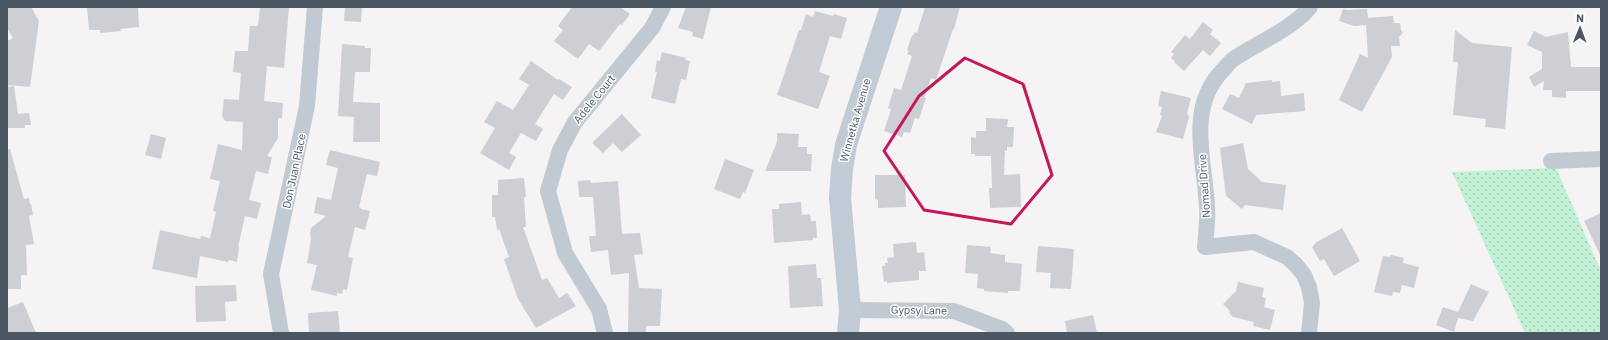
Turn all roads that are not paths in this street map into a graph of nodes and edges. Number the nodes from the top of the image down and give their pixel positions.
1 (315, 7) edge
2 (664, 7) edge
3 (891, 7) edge
4 (1310, 7) edge
5 (1601, 159) edge
6 (1551, 161) dead end
7 (850, 310) junction
8 (281, 333) edge
9 (605, 333) edge
10 (848, 333) edge
11 (1007, 333) edge
12 (1309, 333) edge

1 - 8 street, Don Juan Place
2 - 9 street, Adele Court
3 - 7 main road, Winnetka Avenue
4 - 12 street, Nomad Drive
5 - 6 street
7 - 10 main road, Winnetka Avenue
7 - 11 street, Gypsy Lane

